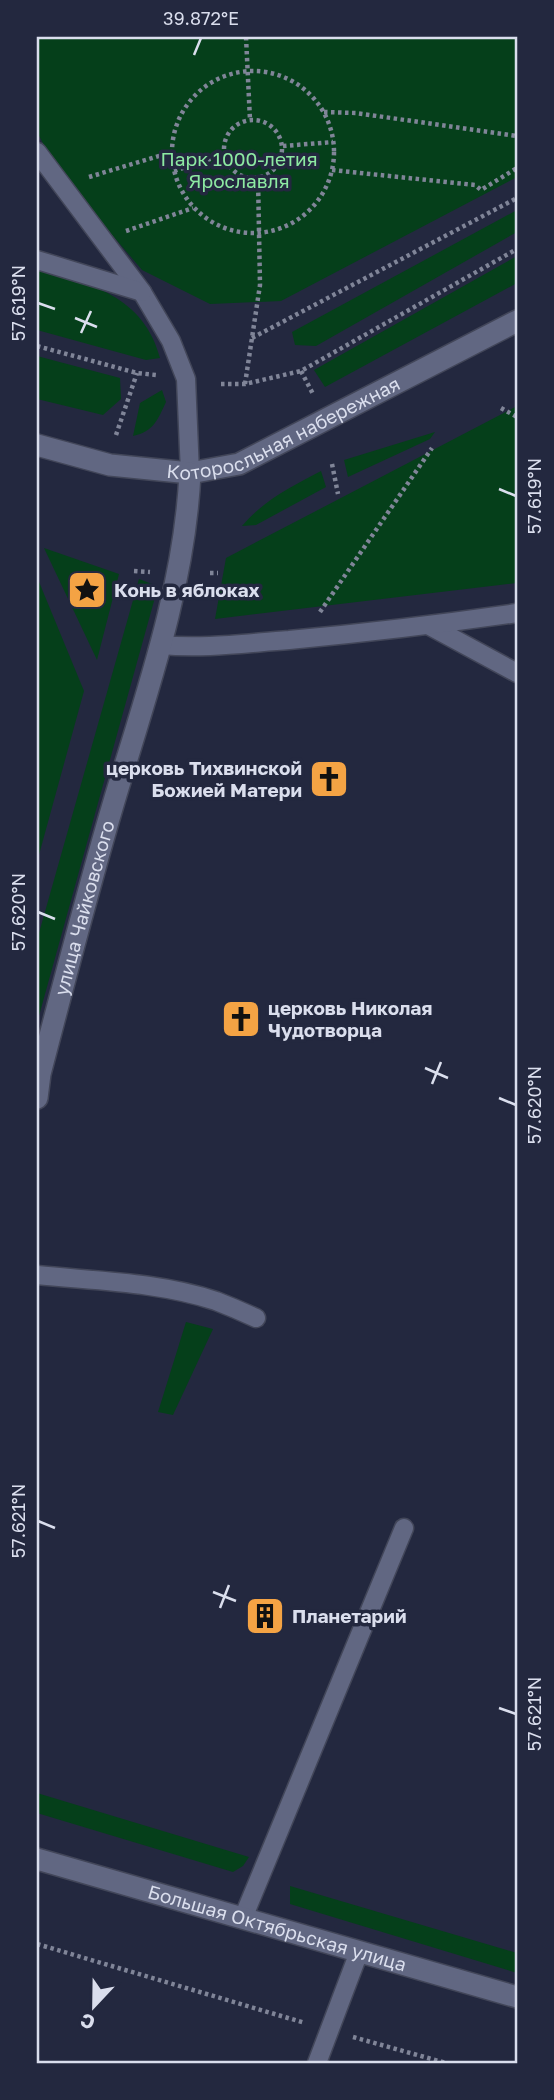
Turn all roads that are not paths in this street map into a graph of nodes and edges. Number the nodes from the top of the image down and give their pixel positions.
1 (37, 152) edge
2 (37, 260) edge
3 (142, 292) junction
4 (517, 321) edge
5 (37, 445) edge
6 (190, 473) junction
7 (517, 613) edge
8 (430, 626) junction
9 (161, 645) junction
10 (517, 673) edge
11 (39, 1074) edge
12 (37, 1098) edge
13 (37, 1275) edge
14 (256, 1318) dead end
15 (404, 1528) dead end
16 (37, 1858) edge
17 (243, 1918) junction
18 (359, 1952) junction
19 (517, 1997) edge
20 (317, 2063) edge

1 - 3 lane
2 - 3 lane
3 - 6 lane
4 - 6 main road, Которосльная набережная
5 - 6 main road, Которосльная набережная
6 - 9 main road, улица Чайковского
7 - 8 lane
8 - 9 lane
8 - 10 lane
9 - 11 main road, улица Чайковского
11 - 12 main road, улица Чайковского
13 - 14 lane
15 - 17 lane
16 - 17 main road, Большая Октябрьская улица
17 - 18 main road, Большая Октябрьская улица
18 - 19 main road, Большая Октябрьская улица
18 - 20 lane

